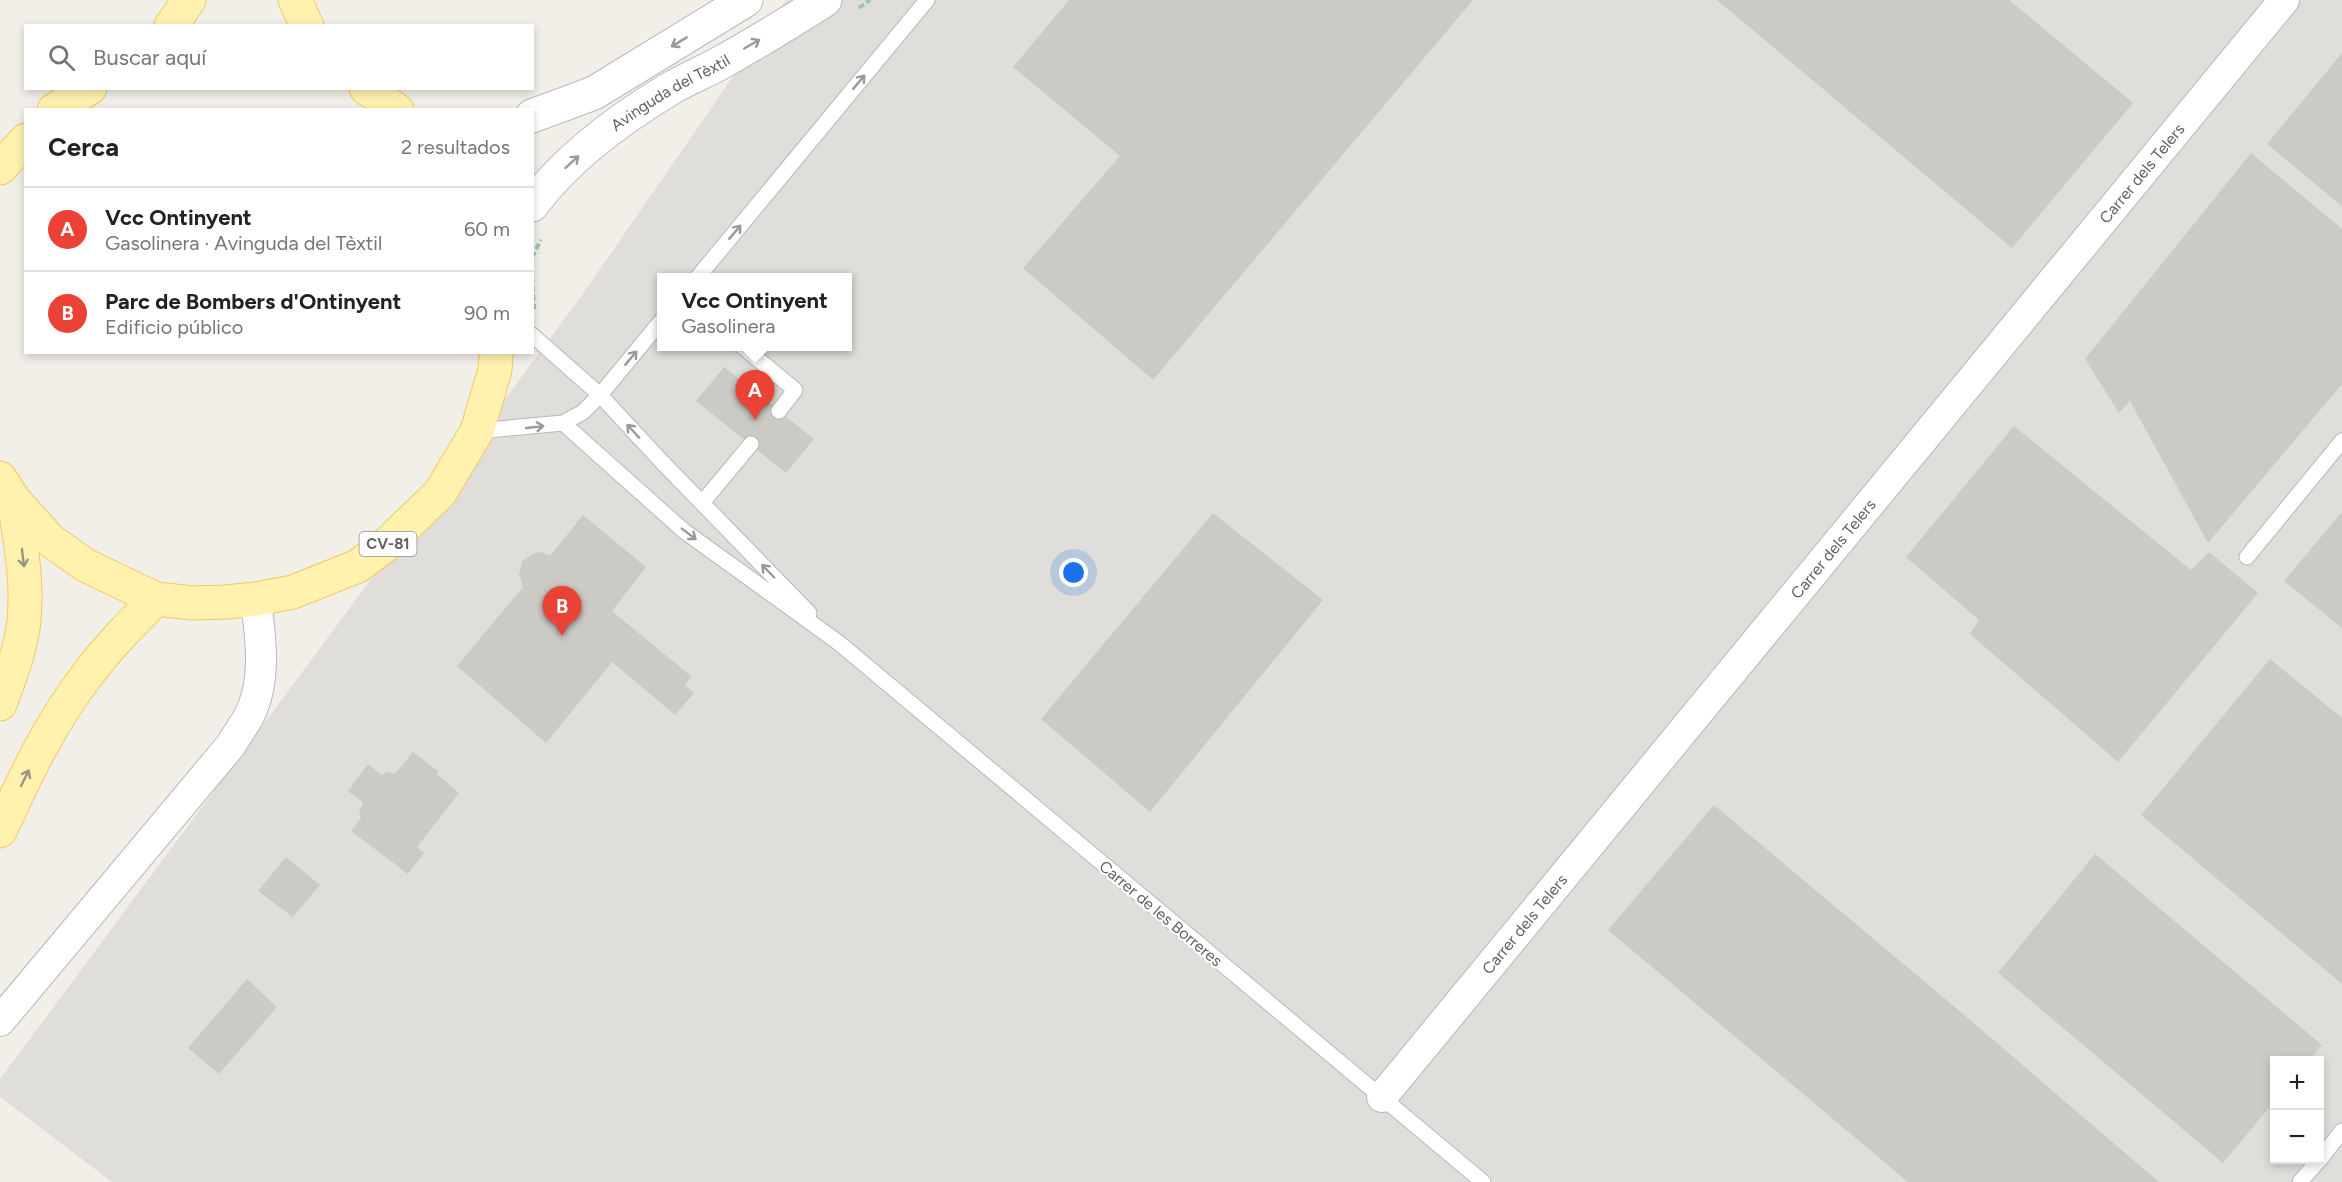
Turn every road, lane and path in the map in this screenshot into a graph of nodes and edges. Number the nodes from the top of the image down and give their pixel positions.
1 (189, 0) edge
2 (295, 0) edge
3 (747, 0) edge
4 (825, 0) edge
5 (927, 0) edge
6 (2284, 0) edge
7 (172, 24) edge
8 (306, 24) edge
9 (87, 90) edge
10 (369, 90) edge
11 (57, 108) edge
12 (394, 108) edge
13 (534, 115) edge
14 (24, 142) edge
15 (1, 165) edge
16 (534, 202) edge
17 (701, 273) edge
18 (657, 326) edge
19 (534, 337) edge
20 (748, 351) edge
21 (496, 354) edge
22 (600, 395) junction
23 (779, 411) dead end
24 (563, 423) junction
25 (477, 431) junction
26 (2342, 441) edge
27 (750, 444) dead end
28 (7, 489) edge
29 (702, 503) junction
30 (2247, 557) dead end
31 (156, 599) junction
32 (256, 599) junction
33 (839, 643) junction
34 (0, 704) edge
35 (0, 831) edge
36 (0, 1021) edge
37 (1382, 1097) junction
38 (2342, 1131) edge
39 (2324, 1153) edge
40 (2315, 1164) edge
41 (1483, 1182) edge
42 (2300, 1182) edge

1 - 7 main road
2 - 8 main road
3 -> 13 street
16 -> 4 street, Avinguda del Tèxtil
17 -> 5 lane
6 - 37 street, Carrer dels Telers
9 - 11 main road
10 - 12 main road
14 - 15 main road
22 -> 18 lane
19 - 22 lane
20 - 23 lane
21 - 25 main road, CV-81
22 - 24 lane
29 -> 22 lane
25 -> 24 lane
24 -> 33 lane
25 - 32 main road, CV-81
26 - 30 lane
27 - 29 lane
28 - 31 main road, CV-81
28 -> 34 main road, CV-81
33 -> 29 lane
31 - 32 main road, CV-81
35 -> 31 main road
32 - 36 street
33 - 37 lane, Carrer de les Borreres
37 - 41 lane, Carrer de les Borreres
38 - 39 lane
40 - 42 lane

